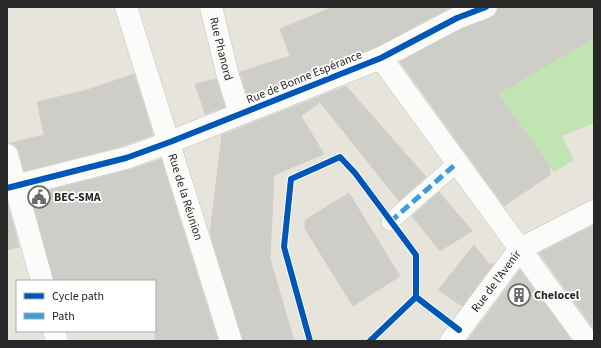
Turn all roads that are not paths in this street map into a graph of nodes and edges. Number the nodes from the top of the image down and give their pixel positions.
1 (126, 7) edge
2 (211, 7) edge
3 (486, 7) edge
4 (381, 58) junction
5 (240, 114) junction
6 (170, 142) junction
7 (7, 155) edge
8 (457, 163) junction
9 (11, 187) edge
10 (594, 211) edge
11 (390, 222) dead end
12 (520, 249) junction
13 (42, 280) edge
14 (231, 341) edge
15 (451, 341) edge
16 (586, 341) edge

1 - 6 street, Rue de la Réunion
2 - 5 street, Rue Phanord
3 - 4 street, Rue de Bonne Espérance
4 - 5 street, Rue de Bonne Espérance
4 - 8 street
5 - 6 street, Rue de Bonne Espérance
6 - 9 street, Rue de Bonne Espérance
6 - 14 street, Rue de la Réunion
7 - 9 street
8 - 11 street
8 - 12 street
9 - 13 street
10 - 12 street, Rue de l'Avenir
12 - 15 street, Rue de l'Avenir
12 - 16 street

